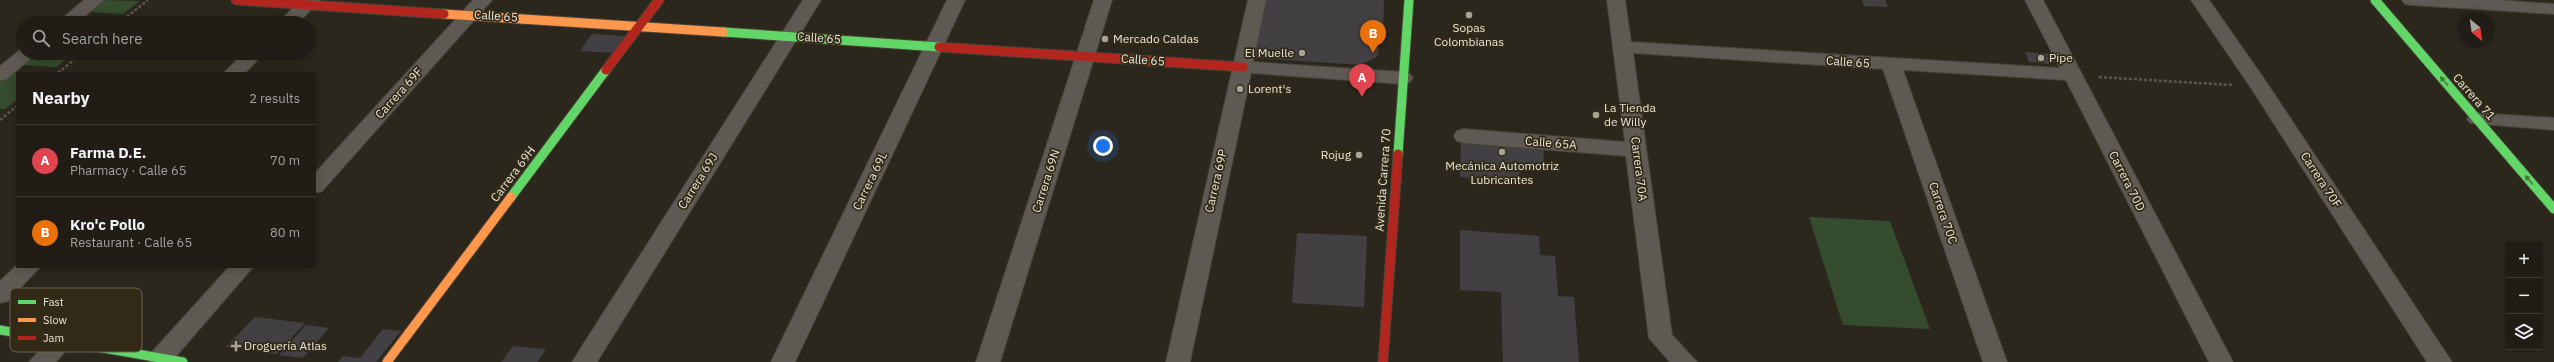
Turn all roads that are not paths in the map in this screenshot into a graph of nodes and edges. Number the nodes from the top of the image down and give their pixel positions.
1 (95, 0) edge
2 (236, 0) edge
3 (483, 0) edge
4 (659, 0) edge
5 (812, 0) edge
6 (956, 0) edge
7 (1103, 0) edge
8 (1257, 0) edge
9 (1409, 0) edge
10 (1616, 0) edge
11 (2034, 0) edge
12 (2200, 0) edge
13 (2375, 0) edge
14 (2411, 0) edge
15 (308, 2) edge
16 (2554, 9) edge
17 (469, 15) junction
18 (75, 16) edge
19 (293, 16) edge
20 (639, 26) junction
21 (789, 36) junction
22 (934, 46) junction
23 (1624, 47) junction
24 (1085, 56) junction
25 (19, 60) edge
26 (248, 60) edge
27 (1891, 64) junction
28 (1244, 67) junction
29 (235, 72) edge
30 (0, 75) edge
31 (2073, 75) junction
32 (1403, 78) junction
33 (2477, 119) junction
34 (2554, 124) edge
35 (1464, 136) dead end
36 (1637, 150) junction
37 (316, 185) edge
38 (2554, 209) edge
39 (28, 268) edge
40 (241, 268) edge
41 (0, 294) edge
42 (0, 330) edge
43 (10, 332) edge
44 (51, 352) edge
45 (125, 352) edge
46 (160, 358) junction
47 (41, 362) edge
48 (183, 362) edge
49 (387, 362) edge
50 (584, 362) edge
51 (783, 362) edge
52 (988, 362) edge
53 (1178, 362) edge
54 (1383, 362) edge
55 (1685, 362) edge
56 (1995, 362) edge
57 (2221, 362) edge
58 (2440, 362) edge

1 - 18 street
2 - 15 street, Calle 65
3 - 17 street, Carrera 69F
4 - 20 street, Carrera 69H
5 - 21 street, Carrera 69J
6 - 22 street, Carrera 69L
7 - 24 street, Carrera 69N
8 - 28 street, Carrera 69P
9 - 32 street, Avenida Carrera 70
10 - 23 street, Carrera 70A
11 - 31 street, Carrera 70D
12 - 58 street, Carrera 70F
33 -> 13 street, Carrera 71
14 - 16 street
15 - 17 street, Calle 65
15 - 19 street
17 - 20 street, Calle 65
17 - 37 street, Carrera 69F
20 - 21 street, Calle 65
20 - 49 street, Carrera 69H
21 - 22 street, Calle 65
21 - 50 street, Carrera 69J
22 - 24 street, Calle 65
22 - 51 street, Carrera 69L
23 - 27 street, Calle 65
23 - 36 street, Carrera 70A
24 - 28 street, Calle 65
24 - 52 street, Carrera 69N
25 - 30 street
26 - 29 street
27 - 31 street, Calle 65
27 - 56 street, Carrera 70C
28 - 32 street, Calle 65
28 - 53 street, Carrera 69P
31 - 57 street, Carrera 70D
32 - 54 street, Avenida Carrera 70
33 - 34 street
38 -> 33 street, Carrera 71
35 - 36 street, Calle 65A
36 - 55 street, Carrera 70A
39 - 41 street
40 - 46 street
42 - 43 street
44 - 47 street
45 - 46 street
46 - 48 street

